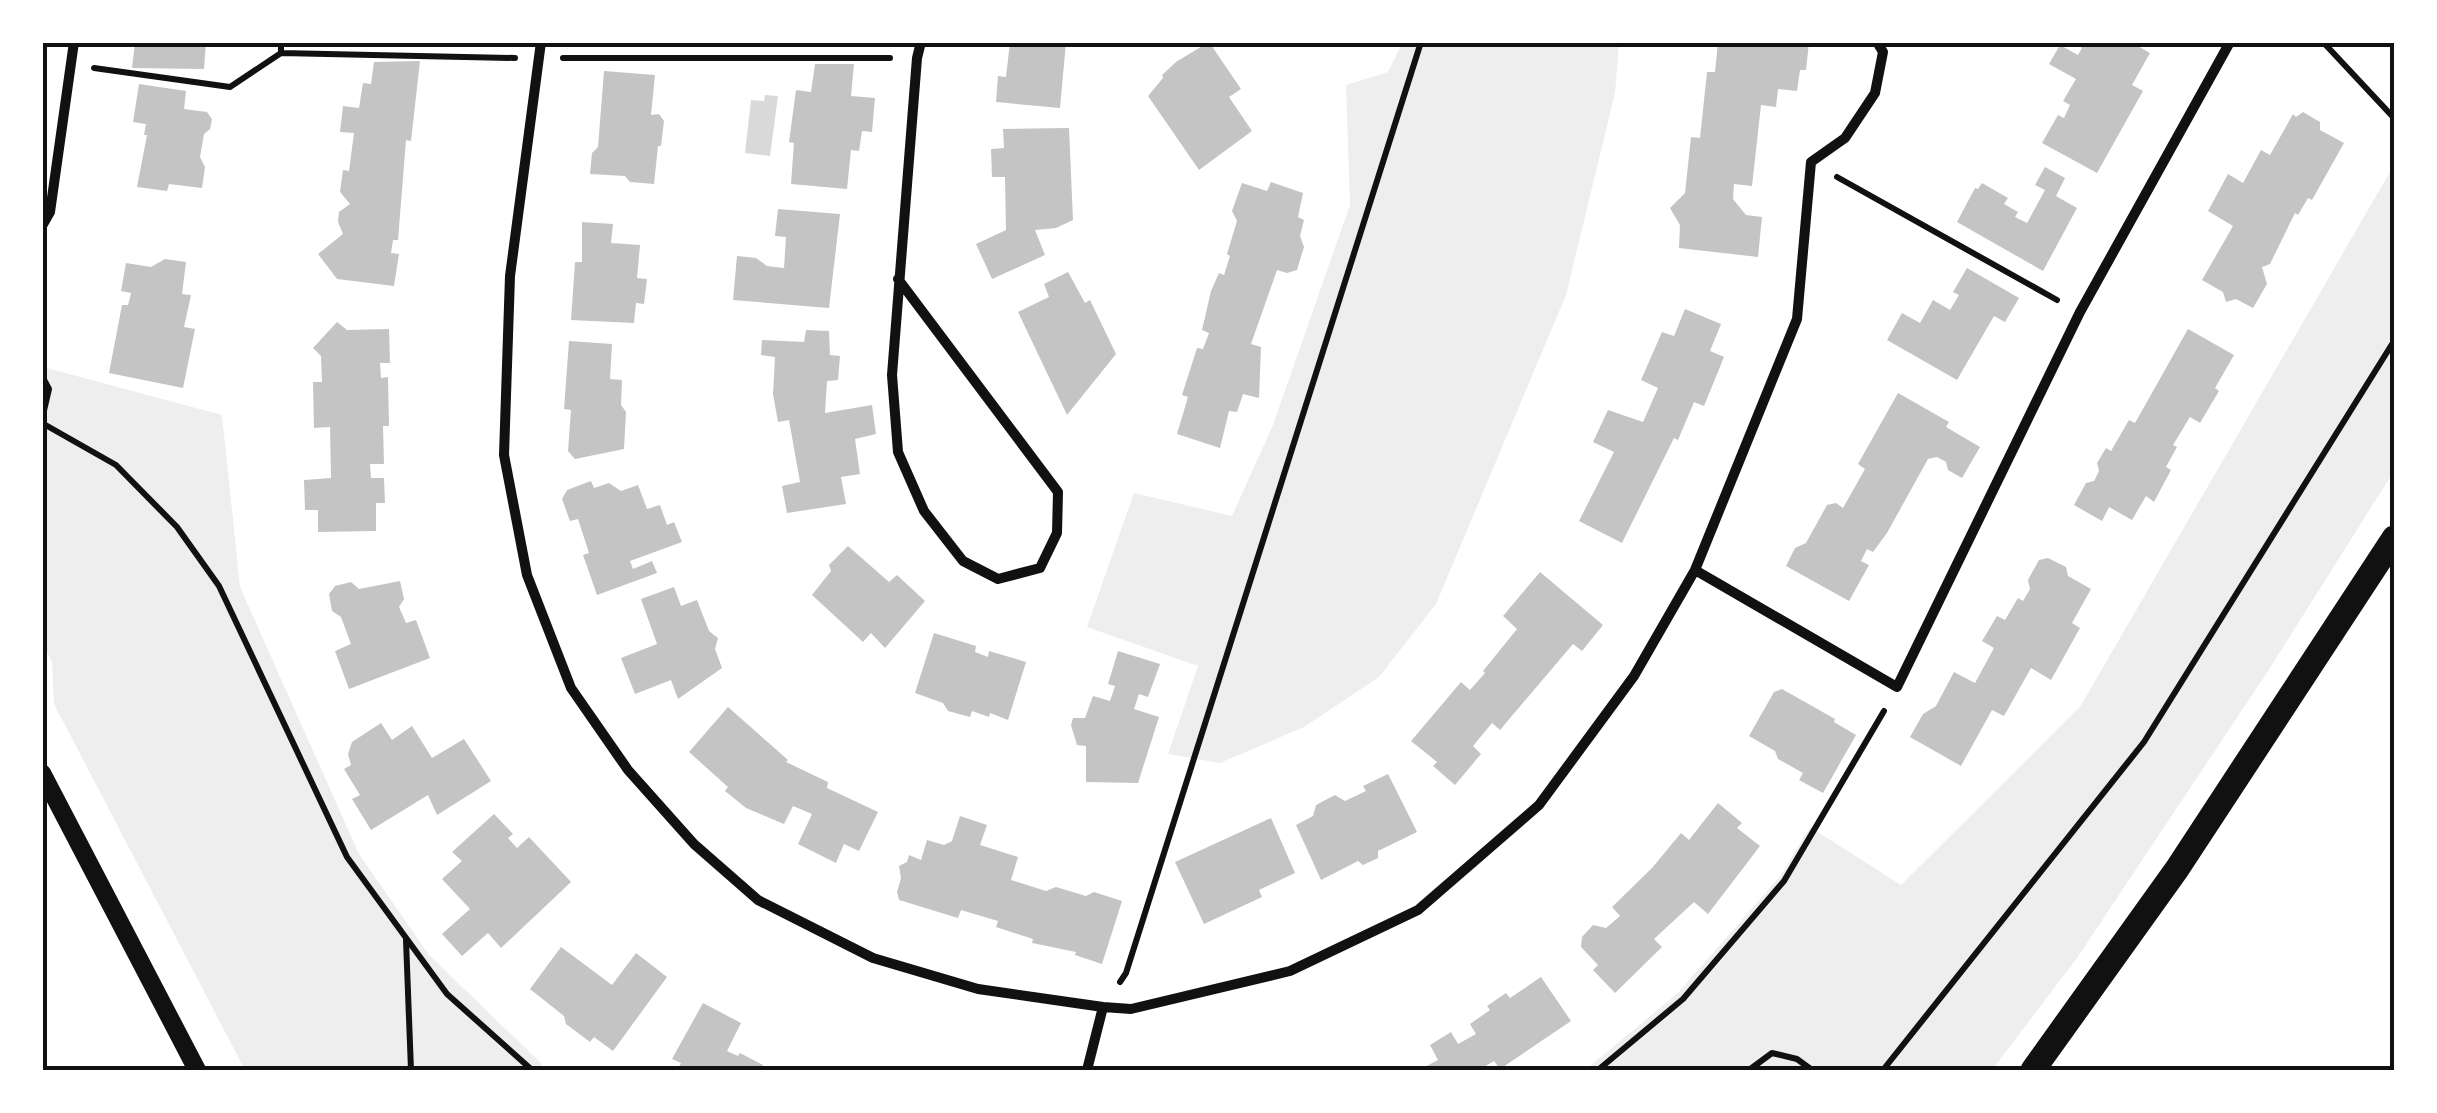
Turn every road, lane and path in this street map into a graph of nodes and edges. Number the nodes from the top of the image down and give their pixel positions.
1 (74, 42) edge
2 (281, 42) edge
3 (541, 42) edge
4 (922, 42) edge
5 (1421, 42) edge
6 (1877, 42) edge
7 (2230, 42) edge
8 (2323, 42) edge
9 (281, 53) junction
10 (541, 58) junction
11 (917, 58) junction
12 (71, 65) junction
13 (2394, 118) edge
14 (1811, 162) junction
15 (42, 226) edge
16 (898, 280) junction
17 (2080, 312) junction
18 (2394, 341) edge
19 (42, 376) edge
20 (42, 421) edge
21 (2394, 538) edge
22 (1695, 570) junction
23 (1898, 687) junction
24 (42, 773) edge
25 (406, 938) junction
26 (1103, 1008) junction
27 (197, 1070) edge
28 (411, 1070) edge
29 (532, 1070) edge
30 (1087, 1070) edge
31 (1598, 1070) edge
32 (1749, 1070) edge
33 (1812, 1070) edge
34 (1883, 1070) edge
35 (2033, 1070) edge

1 - 12 street
2 - 9 path
3 - 10 street
4 - 11 street
5 - 26 path
6 - 14 street
7 - 17 street
8 - 13 path
9 - 10 path
9 - 12 path
10 - 11 path
10 - 26 street
11 - 16 street
12 - 15 street
14 - 17 path
14 - 22 street
16 - 16 street
17 - 23 street
18 - 34 path
19 - 20 path
20 - 25 path
21 - 35 main road
22 - 23 street
22 - 26 street
23 - 31 path
24 - 27 street
25 - 28 path
25 - 29 path
26 - 30 street
32 - 33 path

